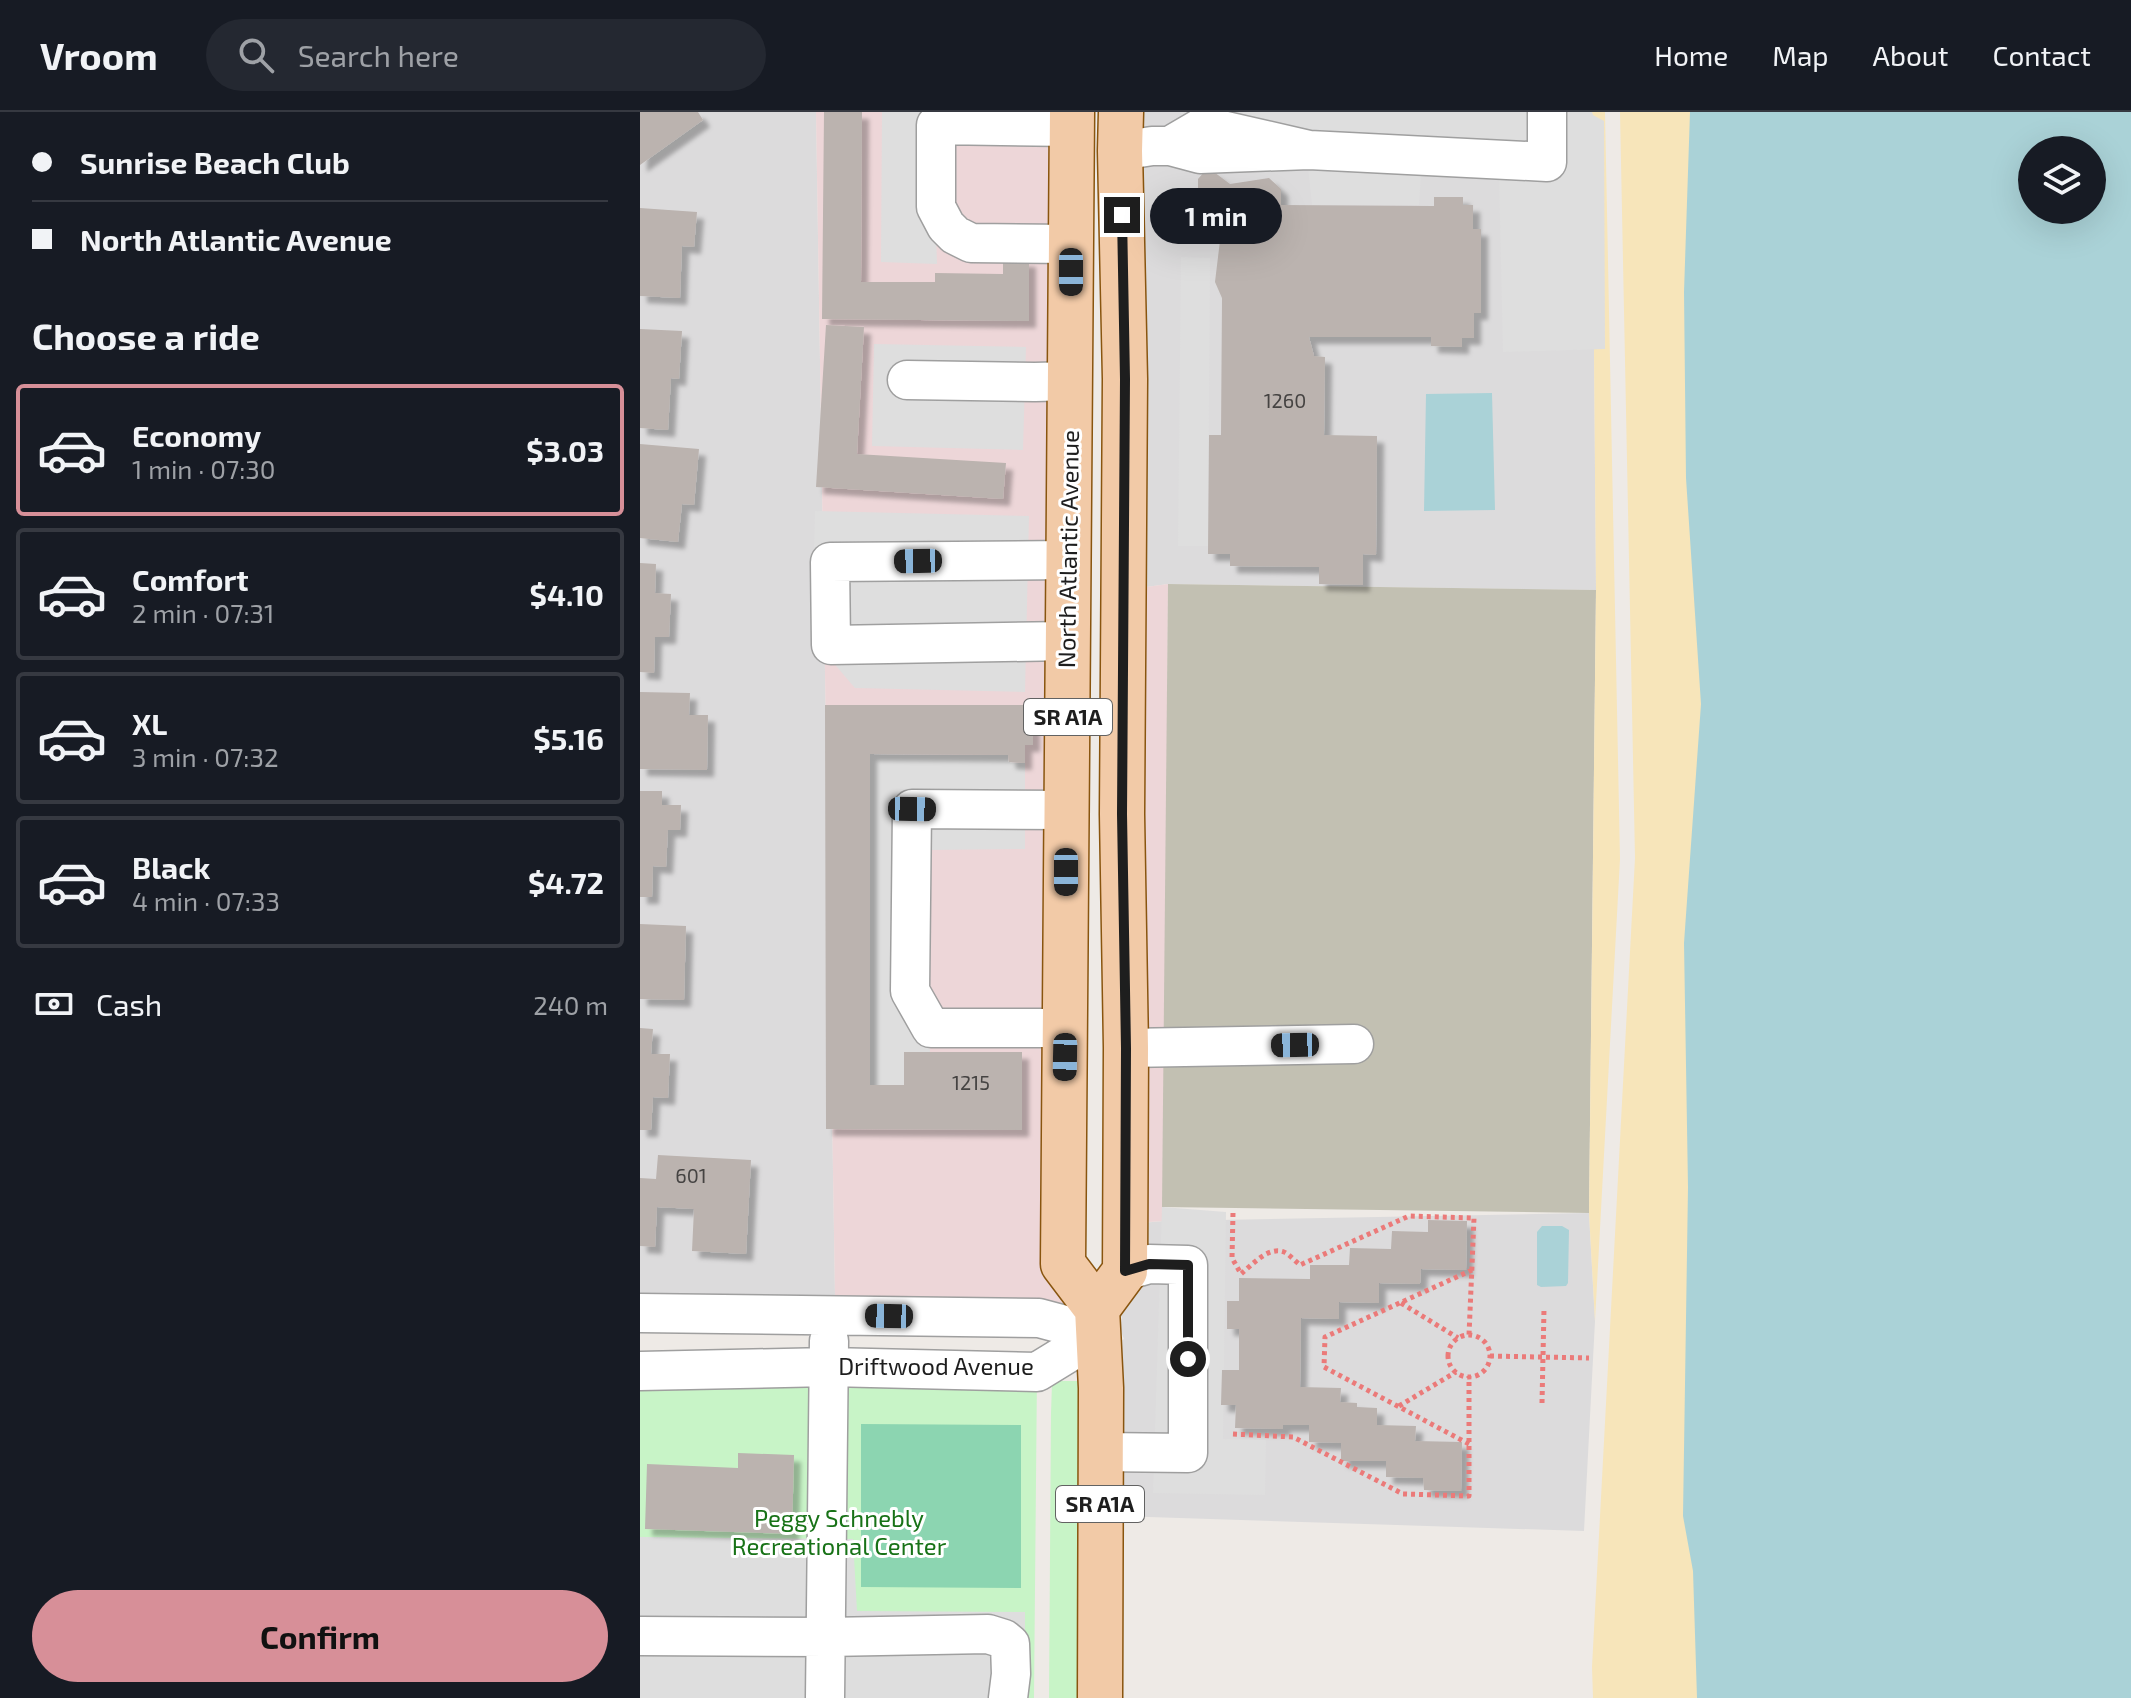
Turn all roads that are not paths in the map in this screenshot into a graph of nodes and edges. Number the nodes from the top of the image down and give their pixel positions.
1 (1547, 112) edge
2 (1072, 119) edge
3 (1204, 119) edge
4 (1121, 132) edge
5 (1170, 146) junction
6 (1309, 150) junction
7 (1071, 244) junction
8 (907, 380) dead end
9 (1071, 381) junction
10 (1069, 560) junction
11 (1068, 641) junction
12 (1067, 810) junction
13 (1065, 1028) junction
14 (1354, 1044) dead end
15 (1126, 1048) junction
16 (1125, 1271) junction
17 (640, 1313) edge
18 (829, 1315) junction
19 (1098, 1322) junction
20 (829, 1367) junction
21 (640, 1371) edge
22 (1100, 1452) junction
23 (640, 1636) edge
24 (827, 1637) junction
25 (825, 1698) edge
26 (1008, 1698) edge
27 (1100, 1698) edge

1 - 6 street
2 - 7 main road, North Atlantic Avenue / SR A1A
2 - 7 street
3 - 5 street
3 - 6 street
4 - 5 street
4 - 15 main road, SR A1A
5 - 6 street
7 - 9 main road, North Atlantic Avenue / SR A1A
8 - 9 street
9 - 10 main road, North Atlantic Avenue / SR A1A
10 - 11 main road, North Atlantic Avenue / SR A1A
10 - 11 street
11 - 12 main road, North Atlantic Avenue / SR A1A
12 - 13 main road, North Atlantic Avenue / SR A1A
12 - 13 street
13 - 19 main road, North Atlantic Avenue / SR A1A
14 - 15 street
15 - 16 main road, SR A1A
16 - 19 main road
16 - 22 street
17 - 18 street, Driftwood Avenue
18 - 19 street, Driftwood Avenue
18 - 20 street
19 - 20 street, Driftwood Avenue
19 - 22 main road, SR A1A
20 - 21 street, Driftwood Avenue
20 - 24 street
22 - 27 main road, SR A1A
23 - 24 street
24 - 25 street
24 - 26 street

